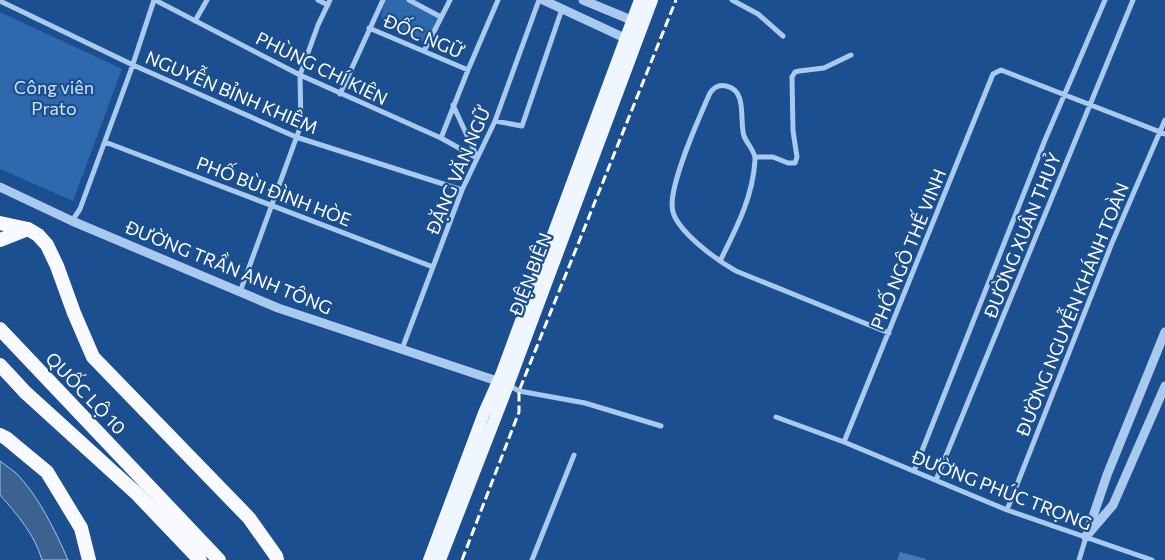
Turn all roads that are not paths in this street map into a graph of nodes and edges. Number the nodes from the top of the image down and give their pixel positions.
1 (155, 0) edge
2 (207, 0) edge
3 (318, 0) edge
4 (383, 0) edge
5 (408, 0) edge
6 (450, 0) edge
7 (498, 0) edge
8 (539, 0) edge
9 (543, 0) edge
10 (583, 0) edge
11 (640, 0) edge
12 (652, 0) edge
13 (732, 0) edge
14 (1105, 0) edge
15 (1133, 0) edge
16 (0, 1) edge
17 (329, 3) edge
18 (562, 9) junction
19 (441, 17) junction
20 (195, 20) junction
21 (637, 23) junction
22 (369, 28) junction
23 (783, 36) dead end
24 (631, 40) junction
25 (424, 51) junction
26 (851, 55) dead end
27 (133, 65) junction
28 (468, 70) junction
29 (300, 75) junction
30 (340, 94) junction
31 (1065, 95) junction
32 (454, 105) junction
33 (1090, 105) junction
34 (1165, 120) edge
35 (495, 121) junction
36 (1162, 133) edge
37 (296, 137) junction
38 (441, 138) junction
39 (105, 142) junction
40 (477, 158) junction
41 (756, 158) junction
42 (0, 188) edge
43 (462, 190) junction
44 (271, 205) junction
45 (72, 221) junction
46 (0, 223) edge
47 (28, 229) junction
48 (0, 240) edge
49 (720, 261) junction
50 (433, 267) junction
51 (240, 292) junction
52 (0, 316) edge
53 (0, 329) edge
54 (1165, 332) edge
55 (889, 333) junction
56 (402, 350) junction
57 (0, 365) edge
58 (0, 369) edge
59 (43, 375) junction
60 (503, 383) junction
61 (1165, 386) edge
62 (25, 392) junction
63 (776, 417) dead end
64 (661, 426) dead end
65 (0, 435) edge
66 (844, 442) junction
67 (574, 455) dead end
68 (914, 471) junction
69 (936, 480) junction
70 (1006, 510) junction
71 (1086, 537) junction
72 (89, 560) edge
73 (200, 560) edge
74 (219, 560) edge
75 (277, 560) edge
76 (429, 560) edge
77 (440, 560) edge
78 (532, 560) edge
79 (1079, 560) edge
80 (1152, 560) edge

1 - 20 street, PHÙNG CHÍ KIÊN
1 - 27 street
2 - 20 street
3 - 17 street
4 - 22 street
5 - 19 street
6 - 19 street
7 - 28 street
8 - 35 street, ĐẶNG VĂN NGỮ
9 - 18 street
10 - 21 street
11 - 21 main road, ĐIỆN BIÊN
12 - 21 main road, ĐIỆN BIÊN
13 - 23 street
14 - 31 street, ĐƯỜNG XUÂN THUỶ
15 - 33 street, ĐƯỜNG XUÂN THUỶ
16 - 27 street, NGUYỄN BỈNH KHIÊM
17 - 29 street
18 - 24 street
18 - 35 street
19 - 25 street
20 - 29 street, PHÙNG CHÍ KIÊN
21 - 24 main road, ĐIỆN BIÊN
22 - 25 street, ĐỐC NGỮ
22 - 30 street
24 - 60 main road, ĐIỆN BIÊN
25 - 28 street, ĐỐC NGỮ
26 - 41 street
27 - 37 street, NGUYỄN BỈNH KHIÊM
27 - 39 street
28 - 32 street
29 - 30 street, PHÙNG CHÍ KIÊN
29 - 37 street
30 - 38 street, PHÙNG CHÍ KIÊN
31 - 33 street
31 - 55 street, PHỐ NGÔ THẾ VINH
31 - 68 street, ĐƯỜNG XUÂN THUỶ
32 - 38 street
32 - 40 street
33 - 36 street
33 - 69 street, ĐƯỜNG XUÂN THUỶ
34 - 36 street, ĐƯỜNG NGUYỄN KHÁNH TOÀN
35 - 40 street, ĐẶNG VĂN NGỮ
36 - 70 street, ĐƯỜNG NGUYỄN KHÁNH TOÀN
37 - 43 street, NGUYỄN BỈNH KHIÊM
37 - 44 street
38 - 40 street, PHÙNG CHÍ KIÊN
39 - 44 street, PHỐ BÙI ĐÌNH HÒE
39 - 45 street
40 - 43 street, ĐẶNG VĂN NGỮ
41 - 49 street
41 - 49 street
42 - 45 street, ĐƯỜNG TRẦN ANH TÔNG
43 - 50 street, ĐẶNG VĂN NGỮ
44 - 50 street, PHỐ BÙI ĐÌNH HÒE
44 - 51 street
45 - 51 street, ĐƯỜNG TRẦN ANH TÔNG
46 - 47 highway
47 - 48 highway
47 - 75 highway
49 - 55 street
50 - 56 street, ĐẶNG VĂN NGỮ
51 - 56 street, ĐƯỜNG TRẦN ANH TÔNG
52 - 59 highway
53 - 59 highway, QUỐC LỘ 10
54 - 71 street
55 - 66 street, PHỐ NGÔ THẾ VINH
56 - 60 street, ĐƯỜNG TRẦN ANH TÔNG
57 - 62 highway, QUỐC LỘ 10
58 - 62 highway
59 - 74 highway, QUỐC LỘ 10
60 - 64 street
60 - 76 main road, ĐIỆN BIÊN
60 - 77 main road, ĐIỆN BIÊN
61 - 71 street
62 - 73 highway, QUỐC LỘ 10
63 - 66 street, ĐƯỜNG PHÚC TRỌNG
65 - 72 highway
66 - 68 street, ĐƯỜNG PHÚC TRỌNG
67 - 78 street
68 - 69 street, ĐƯỜNG PHÚC TRỌNG
69 - 70 street, ĐƯỜNG PHÚC TRỌNG
70 - 71 street, ĐƯỜNG PHÚC TRỌNG
71 - 79 street
71 - 80 street, ĐƯỜNG PHÚC TRỌNG

